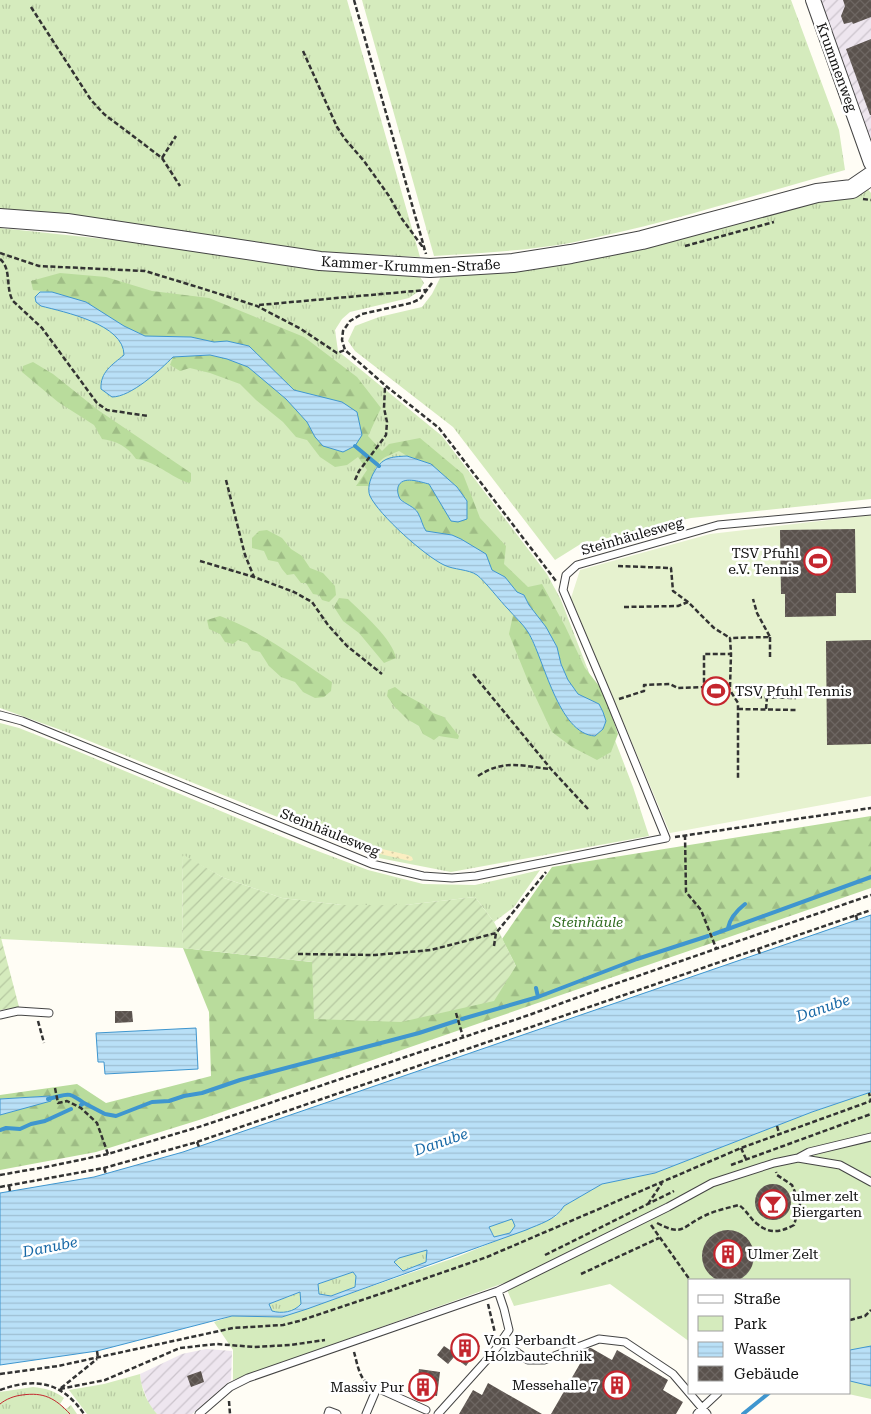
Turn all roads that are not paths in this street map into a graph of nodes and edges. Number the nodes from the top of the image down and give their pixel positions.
1 (813, 0) edge
2 (871, 163) edge
3 (871, 175) edge
4 (0, 218) edge
5 (871, 511) edge
6 (0, 716) edge
7 (50, 1013) dead end
8 (0, 1015) edge
9 (871, 1136) edge
10 (798, 1158) junction
11 (871, 1182) edge
12 (498, 1291) junction
13 (499, 1341) junction
14 (688, 1393) edge
15 (689, 1394) edge
16 (717, 1394) edge
17 (426, 1410) dead end
18 (702, 1412) edge
19 (199, 1414) edge
20 (328, 1414) edge
21 (337, 1414) edge
22 (366, 1414) edge
23 (438, 1414) edge

1 - 2 street, Krummenweg
3 - 4 street, Kammer-Krummen-Straße
5 - 6 lane, Steinhäulesweg
7 - 8 lane
9 - 10 lane
10 - 11 lane
10 - 12 lane
12 - 13 lane
12 - 19 lane
13 - 14 lane
13 - 23 lane
15 - 18 lane
16 - 18 lane
17 - 22 lane
20 - 21 lane

